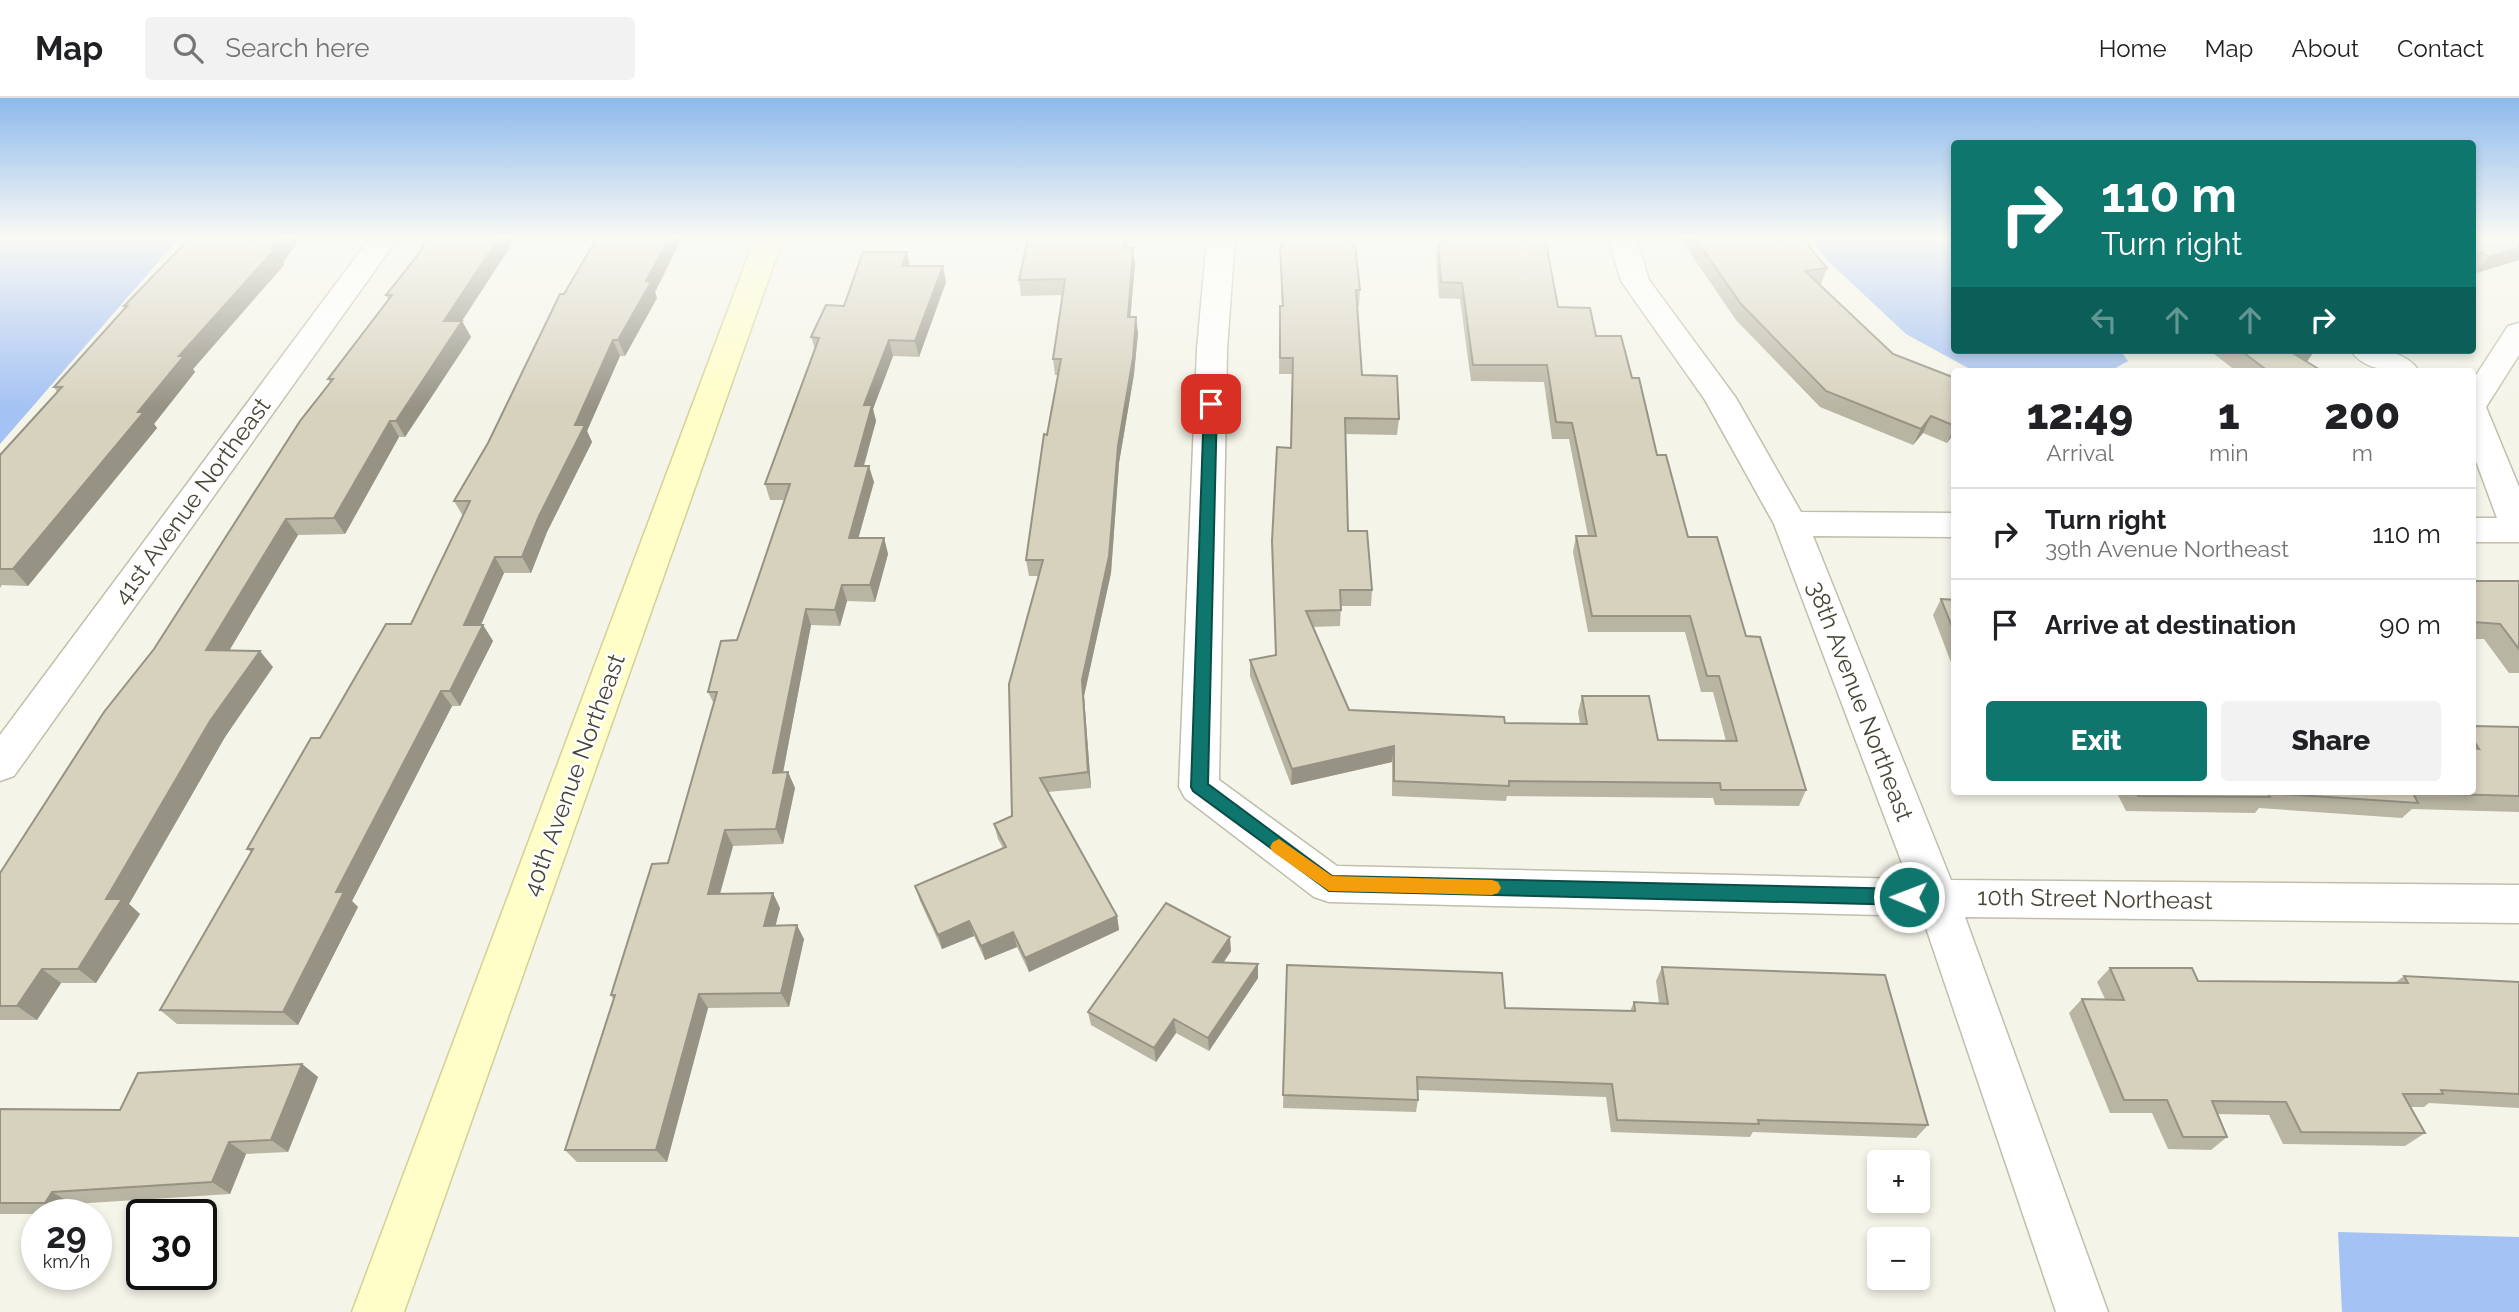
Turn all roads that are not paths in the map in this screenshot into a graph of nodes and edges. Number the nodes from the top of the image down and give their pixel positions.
1 (343, 295) edge
2 (748, 295) edge
3 (1216, 295) edge
4 (1645, 295) edge
5 (2519, 332) edge
6 (2372, 354) edge
7 (2398, 368) edge
8 (2476, 397) edge
9 (2476, 420) edge
10 (1791, 524) junction
11 (1951, 525) edge
12 (2476, 530) edge
13 (2519, 530) edge
14 (0, 765) edge
15 (1937, 898) junction
16 (2519, 904) edge
17 (378, 1312) edge
18 (2082, 1312) edge

1 - 14 street, 41st Avenue Northeast
2 - 17 street, 40th Avenue Northeast
3 - 15 street, 10th Street Northeast
4 - 10 street, 38th Avenue Northeast
5 - 8 street
6 - 7 street
9 - 13 street
10 - 11 street
10 - 15 street, 38th Avenue Northeast
12 - 13 street
15 - 16 street, 10th Street Northeast
15 - 18 street, 38th Avenue Northeast

